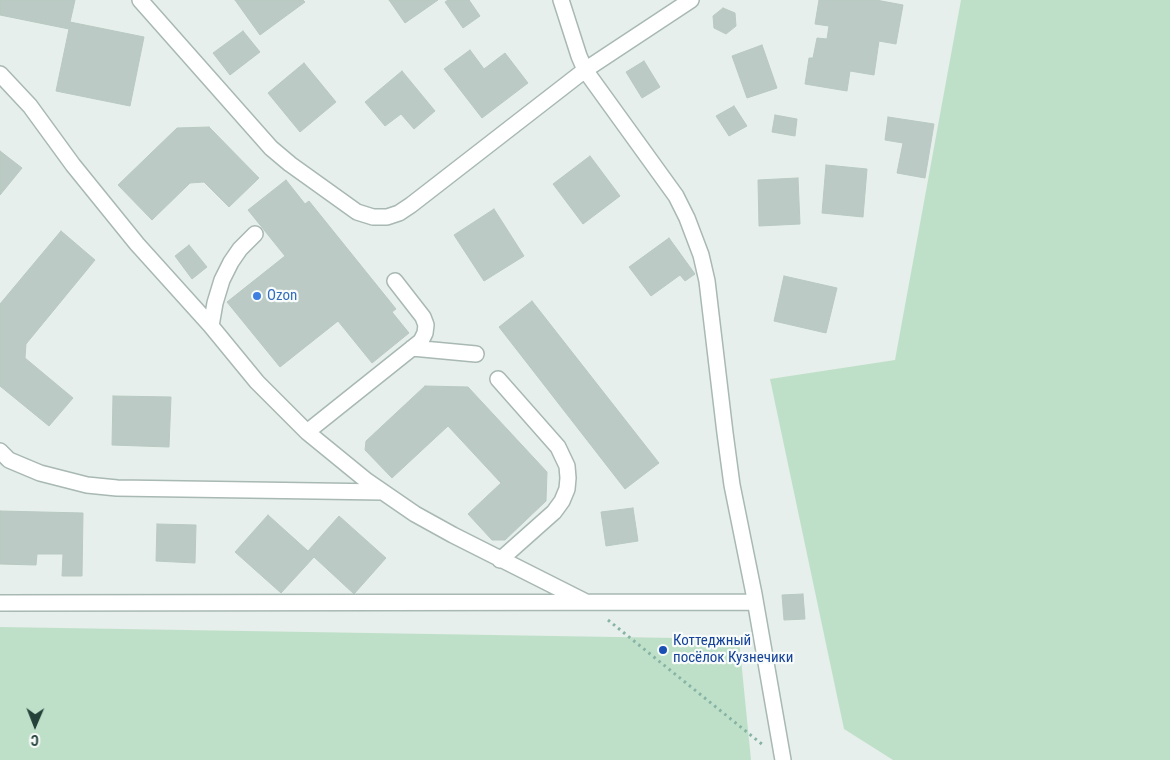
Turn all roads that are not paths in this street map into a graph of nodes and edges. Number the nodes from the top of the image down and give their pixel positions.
1 (140, 0) edge
2 (561, 0) edge
3 (691, 0) edge
4 (585, 70) junction
5 (0, 74) edge
6 (255, 234) dead end
7 (395, 281) dead end
8 (211, 326) junction
9 (412, 348) junction
10 (476, 354) dead end
11 (498, 378) dead end
12 (307, 432) junction
13 (0, 451) edge
14 (383, 492) junction
15 (500, 560) junction
16 (586, 602) junction
17 (755, 602) junction
18 (0, 603) edge
19 (783, 760) edge

1 - 4 street
2 - 4 street
3 - 4 street
4 - 17 street
5 - 8 street
6 - 8 street
7 - 9 street
8 - 12 street
9 - 10 street
9 - 12 street
11 - 15 street
12 - 14 street
13 - 14 street
14 - 15 street
15 - 16 street
16 - 17 street
16 - 18 street
17 - 19 street

